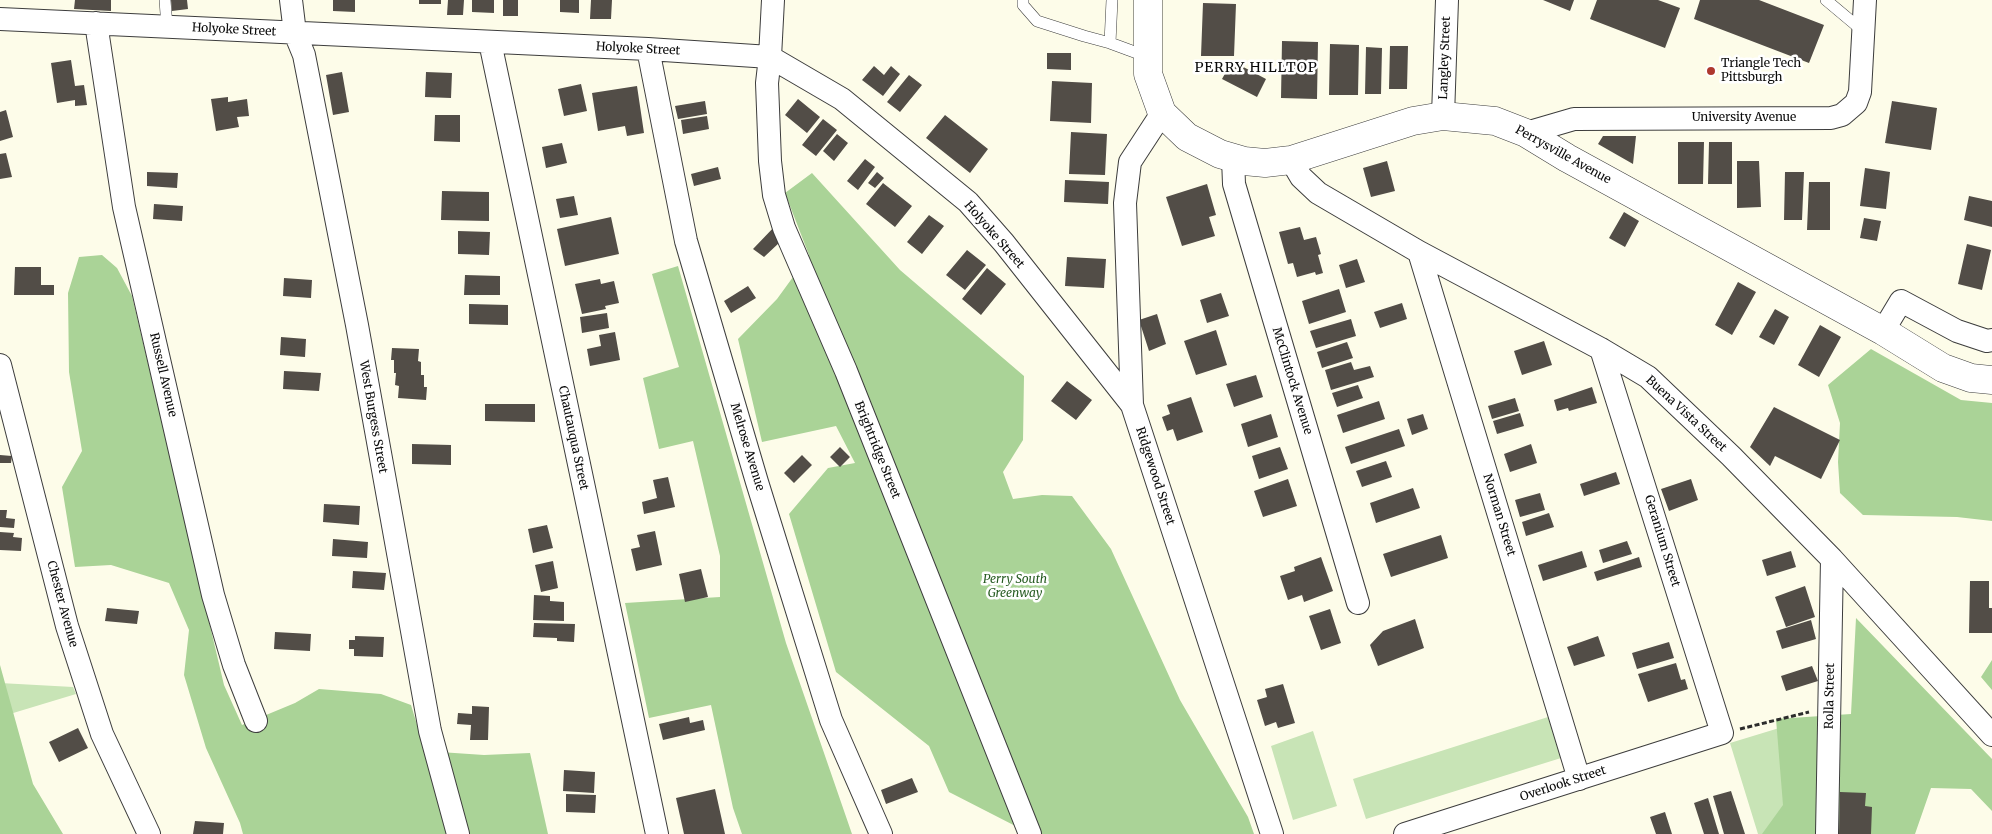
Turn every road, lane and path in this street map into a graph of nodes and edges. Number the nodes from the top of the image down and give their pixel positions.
1 (165, 0) edge
2 (291, 0) edge
3 (774, 0) edge
4 (1023, 0) edge
5 (1112, 0) edge
6 (1148, 0) edge
7 (1447, 0) edge
8 (1826, 0) edge
9 (1865, 0) edge
10 (39, 10) edge
11 (0, 19) edge
12 (96, 23) junction
13 (168, 27) junction
14 (1864, 31) junction
15 (295, 32) junction
16 (490, 42) junction
17 (1110, 43) junction
18 (648, 49) junction
19 (770, 57) junction
20 (1148, 58) junction
21 (1162, 113) junction
22 (1443, 116) junction
23 (1526, 133) junction
24 (1233, 158) junction
25 (1291, 160) junction
26 (1419, 252) junction
27 (1883, 331) junction
28 (1992, 340) edge
29 (1602, 349) junction
30 (0, 365) edge
31 (1992, 380) edge
32 (1132, 405) junction
33 (1832, 558) junction
34 (1358, 603) dead end
35 (1830, 707) junction
36 (256, 721) dead end
37 (1722, 733) junction
38 (1992, 736) edge
39 (1579, 779) junction
40 (149, 834) edge
41 (458, 834) edge
42 (657, 834) edge
43 (881, 834) edge
44 (1030, 834) edge
45 (1272, 834) edge
46 (1404, 834) edge
47 (1827, 834) edge

1 - 13 lane
2 - 15 street, West Burgess Street
3 - 19 street, Brightridge Street
4 - 17 lane
5 - 17 lane
6 - 20 street, Perrysville Avenue
7 - 22 street, Langley Street
8 - 14 lane
9 - 14 street, University Avenue
10 - 11 street, Holyoke Street
10 - 12 street, Holyoke Street
12 - 13 street, Holyoke Street
12 - 36 street, Russell Avenue
13 - 15 street, Holyoke Street
14 - 23 street, University Avenue
15 - 16 street, Holyoke Street
15 - 41 street, West Burgess Street
16 - 18 street, Holyoke Street
16 - 42 street, Chautauqua Street
17 - 20 lane
18 - 19 street, Holyoke Street
18 - 43 street, Melrose Avenue
19 - 32 street, Holyoke Street
19 - 44 street, Brightridge Street
20 - 21 street, Perrysville Avenue
21 - 24 street, Perrysville Avenue
21 - 32 street, Ridgewood Street
22 - 23 street, Perrysville Avenue
22 - 25 street, Perrysville Avenue
23 - 27 street, Perrysville Avenue
24 - 25 street, Perrysville Avenue
24 - 34 street, McClintock Avenue
25 - 26 street, Buena Vista Street
26 - 29 street, Buena Vista Street
26 - 39 street, Norman Street
27 - 28 street
27 - 31 street, Perrysville Avenue
29 - 33 street, Buena Vista Street
29 - 37 street, Geranium Street
30 - 40 street, Chester Avenue
32 - 45 street, Ridgewood Street
33 - 35 street, Rolla Street
33 - 38 street, Buena Vista Street
35 - 37 path
35 - 47 street, Rolla Street
37 - 39 street, Overlook Street
39 - 46 street, Overlook Street

